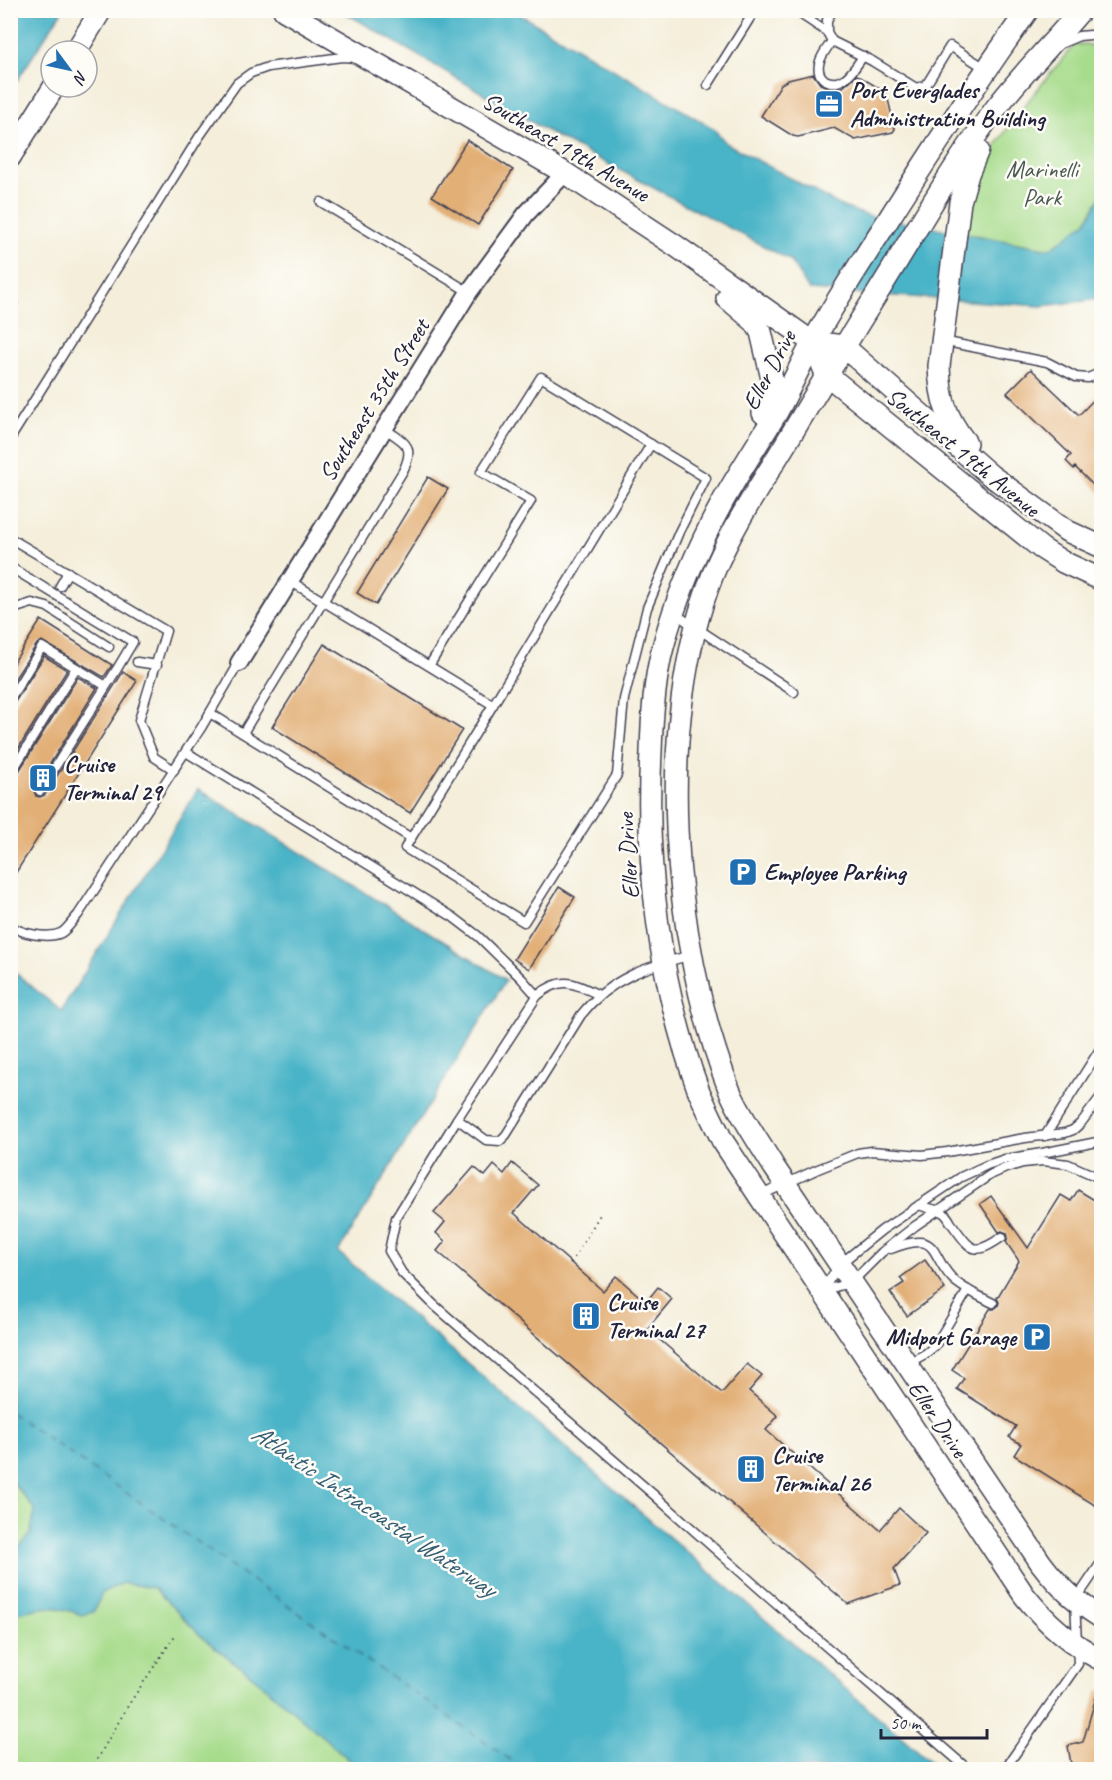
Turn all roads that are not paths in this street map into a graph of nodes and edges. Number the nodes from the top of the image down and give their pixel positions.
1 (101, 10) edge
2 (284, 10) edge
3 (755, 10) edge
4 (833, 10) edge
5 (1028, 10) edge
6 (1081, 10) edge
7 (797, 12) edge
8 (827, 32) junction
9 (1101, 34) edge
10 (83, 39) edge
11 (832, 41) junction
12 (1049, 48) junction
13 (863, 56) junction
14 (368, 60) junction
15 (987, 69) junction
16 (708, 85) dead end
17 (47, 99) edge
18 (998, 106) junction
19 (10, 158) edge
20 (565, 173) junction
21 (590, 190) junction
22 (321, 202) dead end
23 (469, 292) junction
24 (941, 341) junction
25 (812, 342) junction
26 (843, 346) junction
27 (1101, 372) edge
28 (826, 374) junction
29 (385, 429) junction
30 (10, 439) edge
31 (651, 444) junction
32 (990, 475) junction
33 (733, 484) junction
34 (10, 538) edge
35 (1101, 547) edge
36 (10, 567) edge
37 (68, 572) junction
38 (1101, 580) edge
39 (290, 581) junction
40 (60, 586) dead end
41 (323, 601) junction
42 (10, 610) edge
43 (674, 613) junction
44 (696, 627) junction
45 (109, 647) dead end
46 (137, 662) dead end
47 (239, 663) joint
48 (157, 665) junction
49 (429, 666) junction
50 (76, 668) junction
51 (106, 686) junction
52 (794, 692) dead end
53 (10, 699) edge
54 (494, 705) junction
55 (210, 712) junction
56 (243, 733) junction
57 (186, 752) junction
58 (174, 770) junction
59 (11, 773) edge
60 (40, 791) dead end
61 (411, 838) junction
62 (10, 924) edge
63 (692, 955) junction
64 (665, 962) junction
65 (599, 995) junction
66 (537, 996) junction
67 (1101, 1046) edge
68 (1101, 1095) edge
69 (457, 1119) junction
70 (1046, 1136) junction
71 (1101, 1141) edge
72 (1101, 1179) edge
73 (786, 1184) junction
74 (759, 1197) junction
75 (919, 1205) junction
76 (937, 1211) junction
77 (1002, 1237) dead end
78 (882, 1252) junction
79 (846, 1273) junction
80 (968, 1290) junction
81 (822, 1291) junction
82 (993, 1304) dead end
83 (907, 1364) junction
84 (1101, 1561) edge
85 (1075, 1601) junction
86 (1101, 1618) edge
87 (1078, 1647) junction
88 (1101, 1660) edge
89 (969, 1770) edge
90 (1004, 1770) edge

1 - 10 street
2 - 14 street, Southeast 19th Avenue
3 - 16 lane
4 - 8 lane
5 - 15 street, Eller Drive
6 - 12 street, Eller Drive
7 - 8 lane
8 - 11 lane
9 - 12 lane
11 - 13 lane
11 - 13 lane
12 - 18 street, Eller Drive
13 - 15 lane
14 - 20 street, Southeast 19th Avenue
14 - 30 lane
15 - 18 street
15 - 25 street, Eller Drive
17 - 19 street
18 - 24 street
18 - 26 street, Eller Drive
20 - 21 street, Southeast 19th Avenue
20 - 23 street, Southeast 35th Street
21 - 25 street, Southeast 19th Avenue
21 - 33 street
22 - 23 lane
23 - 29 street, Southeast 35th Street
24 - 27 lane
24 - 32 street
25 - 26 street, Southeast 19th Avenue
25 - 28 street, Southeast 19th Avenue
25 - 33 street, Eller Drive
26 - 28 street, Eller Drive
26 - 32 street, Southeast 19th Avenue
28 - 38 street, Southeast 19th Avenue
28 - 44 street, Eller Drive
29 - 39 street, Southeast 35th Street
29 - 41 lane
31 - 49 lane
31 - 54 lane
31 - 61 lane
32 - 35 street, Southeast 19th Avenue
33 - 43 street, Eller Drive
34 - 37 lane
36 - 51 lane, bridge
37 - 40 lane
37 - 48 lane
39 - 41 lane
39 - 47 street, Southeast 35th Street
41 - 49 lane
41 - 56 lane
42 - 45 lane
43 - 44 lane
43 - 64 street, Eller Drive
44 - 52 lane
44 - 63 street, Eller Drive
46 - 48 lane
47 - 55 lane
48 - 58 lane
49 - 54 lane
50 - 51 lane
50 - 53 lane
50 - 59 lane
51 - 60 lane
54 - 61 lane
55 - 56 lane
55 - 57 lane
56 - 61 lane
57 - 58 lane
57 - 66 lane
58 - 62 lane
63 - 64 lane
63 - 73 street, Eller Drive
64 - 65 lane
64 - 74 street, Eller Drive
65 - 66 lane
65 - 69 lane
66 - 69 lane
67 - 70 lane
68 - 70 lane
69 - 89 lane
70 - 73 lane
71 - 75 lane
72 - 76 lane
73 - 74 lane
73 - 79 street, Eller Drive
74 - 81 street, Eller Drive
75 - 76 lane
75 - 79 lane
76 - 77 lane
76 - 78 lane
78 - 79 lane
78 - 80 lane
79 - 81 lane
79 - 81 lane
79 - 83 street, Eller Drive
80 - 82 lane
80 - 83 lane
81 - 87 street, Eller Drive
83 - 85 street, Eller Drive
84 - 85 lane
85 - 86 street, Eller Drive
85 - 87 lane
87 - 88 street, Eller Drive
87 - 90 lane

